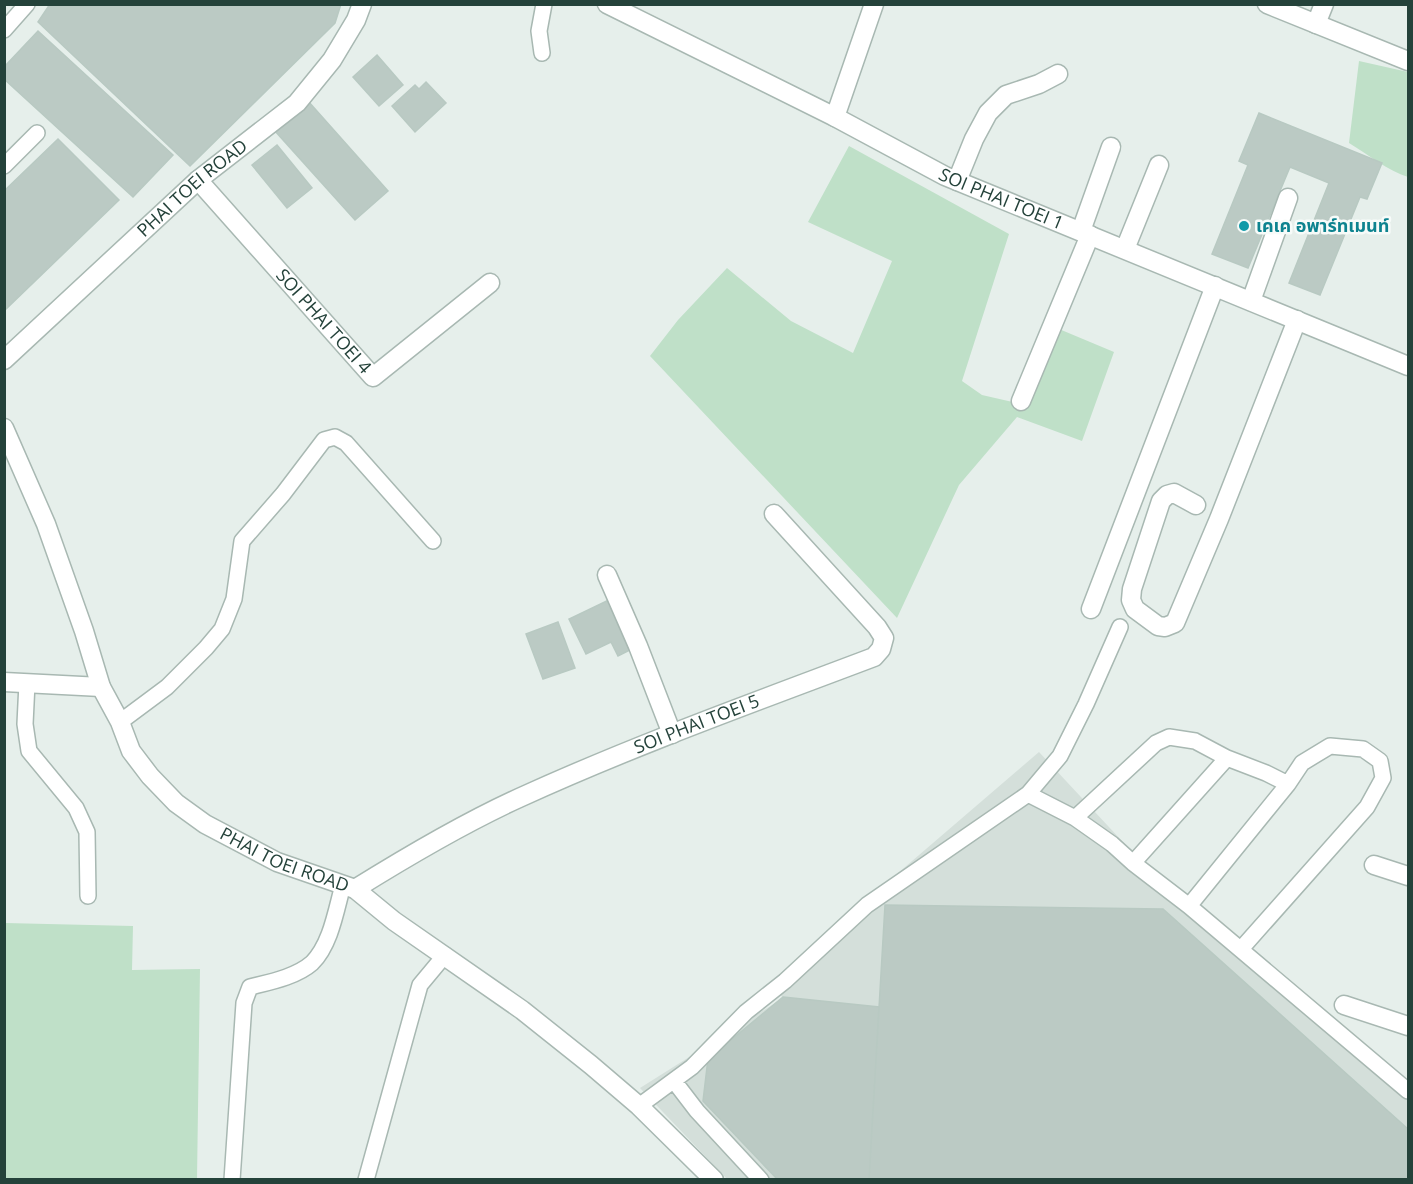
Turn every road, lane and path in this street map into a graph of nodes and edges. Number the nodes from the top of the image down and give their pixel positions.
1 (27, 4) edge
2 (362, 4) edge
3 (544, 4) edge
4 (607, 4) edge
5 (874, 4) edge
6 (1267, 4) edge
7 (1324, 4) edge
8 (1316, 24) junction
9 (4, 30) edge
10 (542, 53) dead end
11 (1408, 61) edge
12 (1058, 74) dead end
13 (835, 117) junction
14 (38, 133) dead end
15 (1111, 147) dead end
16 (1158, 165) dead end
17 (4, 166) edge
18 (198, 180) junction
19 (957, 181) junction
20 (1288, 198) dead end
21 (1085, 233) junction
22 (1125, 249) junction
23 (490, 284) dead end
24 (1215, 286) junction
25 (1251, 301) junction
26 (1297, 320) junction
27 (4, 360) edge
28 (1408, 366) edge
29 (1021, 400) dead end
30 (4, 428) edge
31 (12, 461) edge
32 (1196, 505) dead end
33 (774, 514) dead end
34 (433, 541) dead end
35 (607, 575) dead end
36 (1091, 609) dead end
37 (1120, 627) dead end
38 (4, 682) edge
39 (27, 683) junction
40 (101, 687) junction
41 (120, 722) junction
42 (672, 734) junction
43 (1227, 759) junction
44 (1288, 784) junction
45 (1028, 794) junction
46 (1075, 818) junction
47 (1133, 863) junction
48 (1374, 865) dead end
49 (1408, 876) edge
50 (349, 887) junction
51 (88, 896) dead end
52 (1189, 906) junction
53 (1241, 949) junction
54 (445, 955) junction
55 (1344, 1005) dead end
56 (1408, 1026) edge
57 (674, 1081) junction
58 (1408, 1090) edge
59 (639, 1106) junction
60 (232, 1179) edge
61 (366, 1179) edge
62 (714, 1179) edge
63 (761, 1179) edge

1 - 9 lane
2 - 18 street, PHAI TOEI ROAD
3 - 10 lane
4 - 13 street, SOI PHAI TOEI 1
5 - 13 street
6 - 8 street
7 - 8 street
8 - 11 street
12 - 19 street
13 - 19 street, SOI PHAI TOEI 1
14 - 17 lane
15 - 21 street
16 - 22 street
18 - 23 street, SOI PHAI TOEI 4
18 - 27 street, PHAI TOEI ROAD
19 - 21 street, SOI PHAI TOEI 1
20 - 25 street
21 - 22 street, SOI PHAI TOEI 1
21 - 29 street
22 - 24 street, SOI PHAI TOEI 1
24 - 25 street, SOI PHAI TOEI 1
24 - 36 street
25 - 26 street, SOI PHAI TOEI 1
26 - 28 street, SOI PHAI TOEI 1
26 - 32 street
30 - 31 street, PHAI TOEI ROAD
31 - 40 street, PHAI TOEI ROAD
33 - 42 street, SOI PHAI TOEI 5
34 - 41 lane
35 - 42 street
37 - 45 lane
38 - 39 street
39 - 40 street
39 - 51 lane
40 - 41 street, PHAI TOEI ROAD
41 - 50 street, PHAI TOEI ROAD
42 - 50 street, SOI PHAI TOEI 5
43 - 44 lane
43 - 46 lane
43 - 47 lane
44 - 52 lane
44 - 53 lane
45 - 46 lane
45 - 57 lane
46 - 47 lane
47 - 52 lane
48 - 49 street
50 - 54 street, PHAI TOEI ROAD
50 - 60 lane
52 - 53 lane
53 - 58 lane
54 - 59 street, PHAI TOEI ROAD
54 - 61 lane
55 - 56 street
57 - 59 lane
57 - 63 lane
59 - 62 street, PHAI TOEI ROAD

